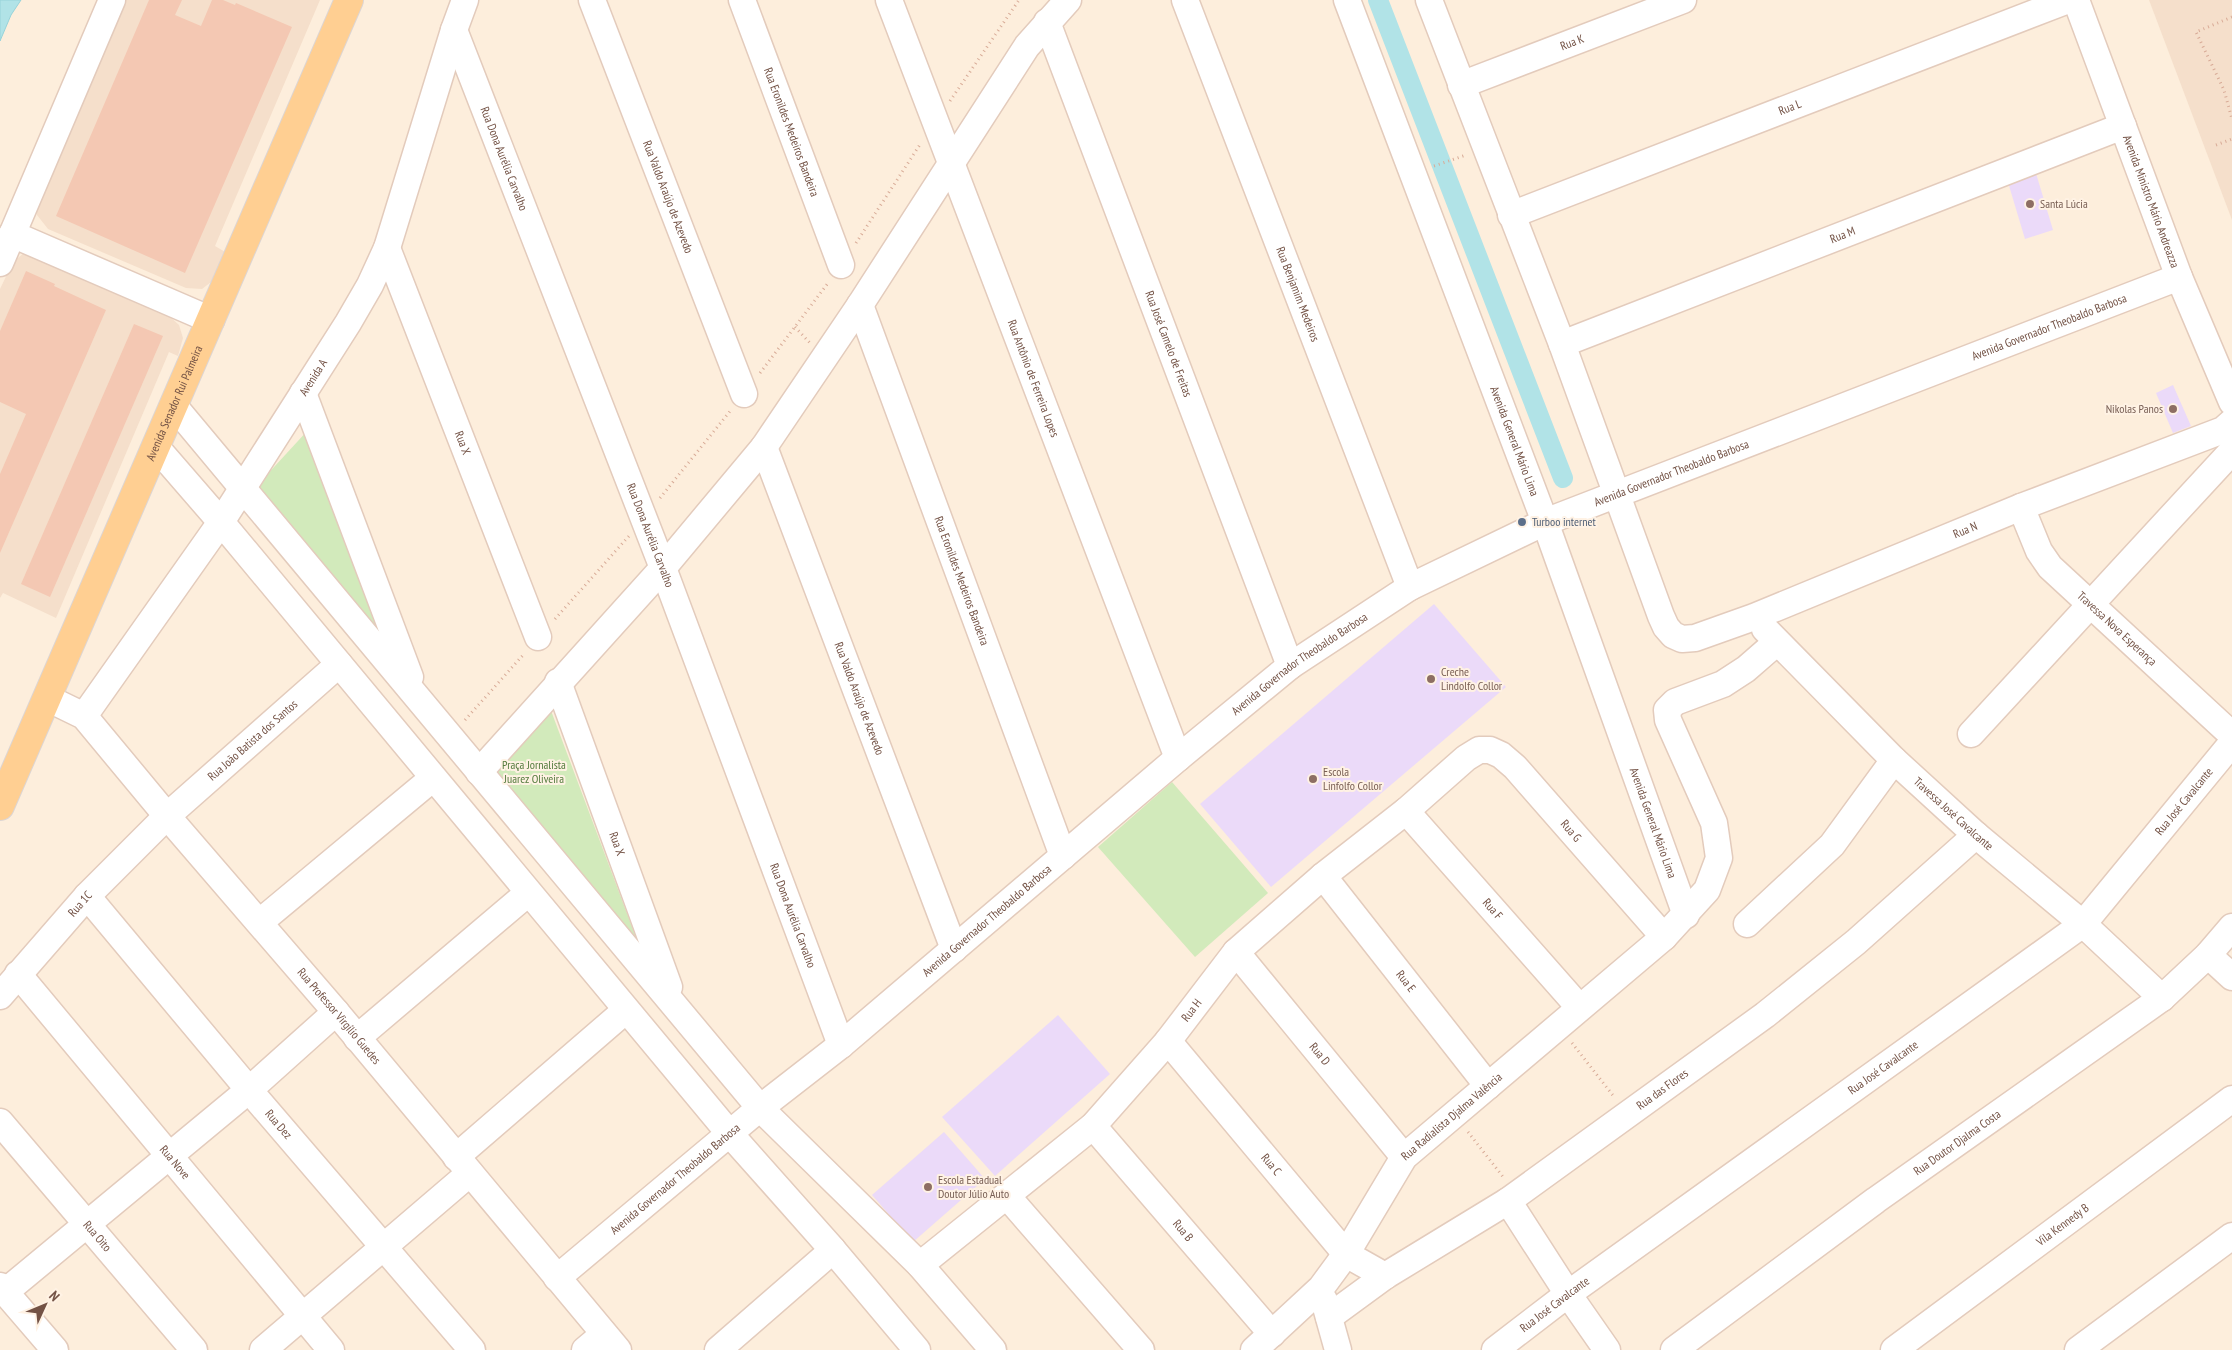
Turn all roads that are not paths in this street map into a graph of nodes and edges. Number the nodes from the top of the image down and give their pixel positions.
1 (112, 0) edge
2 (349, 0) edge
3 (465, 0) edge
4 (592, 0) edge
5 (742, 0) edge
6 (889, 0) edge
7 (1068, 0) edge
8 (1186, 0) edge
9 (1346, 0) edge
10 (1429, 0) edge
11 (1683, 0) edge
12 (2068, 0) edge
13 (2076, 0) edge
14 (1047, 22) junction
15 (454, 30) junction
16 (1461, 85) junction
17 (2123, 126) junction
18 (951, 162) junction
19 (1511, 215) junction
20 (12, 234) junction
21 (387, 248) junction
22 (0, 263) edge
23 (841, 265) dead end
24 (2179, 277) junction
25 (860, 305) junction
26 (211, 320) junction
27 (1562, 344) junction
28 (303, 393) junction
29 (744, 394) dead end
30 (2232, 402) edge
31 (174, 406) junction
32 (2229, 434) edge
33 (156, 447) junction
34 (764, 447) junction
35 (243, 488) junction
36 (1606, 499) junction
37 (2021, 507) junction
38 (1549, 520) junction
39 (221, 522) junction
40 (662, 568) junction
41 (1410, 587) junction
42 (2090, 606) junction
43 (1754, 617) junction
44 (538, 638) dead end
45 (1777, 642) junction
46 (339, 664) junction
47 (1290, 666) junction
48 (558, 682) junction
49 (47, 698) junction
50 (417, 698) junction
51 (84, 716) junction
52 (1971, 734) dead end
53 (2232, 735) edge
54 (2232, 743) edge
55 (1178, 758) junction
56 (1466, 758) joint
57 (1894, 760) junction
58 (479, 772) junction
59 (433, 778) junction
60 (0, 806) edge
61 (1406, 811) junction
62 (167, 816) junction
63 (1976, 835) junction
64 (1063, 856) junction
65 (1322, 876) junction
66 (528, 894) junction
67 (87, 896) junction
68 (1686, 915) junction
69 (260, 922) junction
70 (1748, 924) dead end
71 (2083, 924) junction
72 (2232, 926) edge
73 (1664, 937) junction
74 (954, 948) junction
75 (1236, 952) junction
76 (2208, 954) junction
77 (18, 974) junction
78 (2232, 977) edge
79 (0, 996) edge
80 (2162, 998) junction
81 (675, 1005) junction
82 (1579, 1007) junction
83 (626, 1010) junction
84 (336, 1012) junction
85 (357, 1038) junction
86 (1168, 1041) junction
87 (841, 1045) junction
88 (1488, 1086) junction
89 (249, 1090) junction
90 (2232, 1099) edge
91 (760, 1108) junction
92 (0, 1122) edge
93 (1093, 1126) junction
94 (730, 1134) junction
95 (168, 1156) junction
96 (1404, 1157) junction
97 (463, 1165) junction
98 (1006, 1196) junction
99 (1513, 1197) junction
100 (85, 1224) junction
101 (2232, 1236) edge
102 (383, 1246) junction
103 (833, 1250) junction
104 (1346, 1254) junction
105 (920, 1266) junction
106 (1385, 1276) junction
107 (557, 1278) junction
108 (1321, 1288) junction
109 (1568, 1294) junction
110 (6, 1301) edge
111 (303, 1317) junction
112 (1329, 1317) junction
113 (1263, 1342) edge
114 (602, 1345) edge
115 (55, 1350) edge
116 (194, 1350) edge
117 (263, 1350) edge
118 (331, 1350) edge
119 (472, 1350) edge
120 (718, 1350) edge
121 (917, 1350) edge
122 (993, 1350) edge
123 (1141, 1350) edge
124 (1338, 1350) edge
125 (1495, 1350) edge
126 (1607, 1350) edge
127 (1674, 1350) edge
128 (1894, 1350) edge
129 (2078, 1350) edge

1 - 20 street
2 - 26 main road, Avenida Senador Rui Palmeira
3 - 15 street, Avenida A
4 - 29 street, Rua Valdo Araújo de Azevedo
5 - 23 street, Rua Eronildes Medeiros Bandeira
6 - 18 street, Rua Antônio de Ferreira Lopes
7 - 14 street
8 - 41 street, Rua Benjamim Medeiros
9 - 38 street, Avenida General Mário Lima
10 - 16 street
11 - 16 street, Rua K
12 - 19 street, Rua L
13 - 17 street, Avenida Ministro Mário Andreazza
14 - 18 street
14 - 47 street, Rua José Camelo de Freitas
15 - 21 street, Avenida A
15 - 40 street, Rua Dona Aurélia Carvalho
16 - 19 street
17 - 24 street, Avenida Ministro Mário Andreazza
17 - 27 street, Rua M
18 - 25 street
18 - 55 street, Rua Antônio de Ferreira Lopes
19 - 27 street
20 - 22 street
20 - 26 street
21 - 28 street, Avenida A
21 - 44 street, Rua X
24 - 30 street, Avenida Ministro Mário Andreazza
24 - 36 street, Avenida Governador Theobaldo Barbosa
25 - 34 street
25 - 64 street, Rua Eronildes Medeiros Bandeira
26 - 31 main road, Avenida Senador Rui Palmeira
27 - 36 street
28 - 35 street, Avenida A
28 - 50 street
31 - 33 main road, Avenida Senador Rui Palmeira
31 - 35 street
32 - 37 street, Rua N
32 - 42 street
33 - 39 street
33 - 49 main road, Avenida Senador Rui Palmeira
34 - 40 street
34 - 74 street, Rua Valdo Araújo de Azevedo
35 - 39 street, Avenida A
35 - 50 street
36 - 38 street, Avenida Governador Theobaldo Barbosa
36 - 43 street, Rua N
37 - 42 street, Travessa Nova Esperança
37 - 43 street, Rua N
38 - 41 street, Avenida Governador Theobaldo Barbosa
38 - 68 street, Avenida General Mário Lima
39 - 46 street
39 - 51 street, Avenida A
40 - 48 street
40 - 87 street, Rua Dona Aurélia Carvalho
41 - 47 street, Avenida Governador Theobaldo Barbosa
42 - 52 street
42 - 53 street, Travessa Nova Esperança
43 - 45 street, Travessa José Cavalcante
45 - 57 street, Travessa José Cavalcante
45 - 68 street, Rua Radialista Djalma Valência
46 - 59 street
46 - 62 street, Rua João Batista dos Santos
47 - 55 street, Avenida Governador Theobaldo Barbosa
48 - 58 street
48 - 81 street, Rua X
49 - 51 street, Rua Professor Virgílio Guedes
49 - 60 main road, Avenida Senador Rui Palmeira
50 - 58 street
51 - 62 street, Rua Professor Virgílio Guedes
54 - 71 street, Rua José Cavalcante
55 - 64 street, Avenida Governador Theobaldo Barbosa
56 - 61 street, Rua H
56 - 73 street, Rua G
57 - 63 street, Travessa José Cavalcante
57 - 70 street
58 - 81 street
59 - 66 street
59 - 69 street
61 - 65 street, Rua H
61 - 82 street, Rua F
62 - 67 street, Rua 1C
62 - 69 street, Rua Professor Virgílio Guedes
63 - 71 street, Travessa José Cavalcante
63 - 99 street, Rua das Flores
64 - 74 street, Avenida Governador Theobaldo Barbosa
65 - 75 street, Rua H
65 - 88 street, Rua E
66 - 83 street
66 - 85 street
67 - 77 street, Rua 1C
67 - 89 street, Rua Dez
68 - 73 street, Rua Radialista Djalma Valência
69 - 84 street, Rua Professor Virgílio Guedes
71 - 80 street, Travessa José Cavalcante
71 - 109 street, Rua José Cavalcante
72 - 76 street, Rua Doutor Djalma Costa
73 - 82 street, Rua Radialista Djalma Valência
74 - 87 street, Avenida Governador Theobaldo Barbosa
75 - 86 street, Rua H
75 - 96 street, Rua D
76 - 78 street
76 - 80 street, Rua Doutor Djalma Costa
77 - 79 street, Rua 1C
77 - 95 street, Rua Nove
80 - 127 street, Rua Doutor Djalma Costa
81 - 91 street
82 - 88 street, Rua Radialista Djalma Valência
83 - 94 street
83 - 97 street
84 - 85 street, Rua Professor Virgílio Guedes
84 - 89 street
85 - 97 street, Rua Professor Virgílio Guedes
86 - 93 street, Rua H
86 - 104 street, Rua C
87 - 91 street, Avenida Governador Theobaldo Barbosa
88 - 96 street, Rua Radialista Djalma Valência
89 - 95 street
89 - 102 street, Rua Dez
90 - 128 street, Vila Kennedy B
91 - 94 street, Avenida Governador Theobaldo Barbosa
91 - 105 street
92 - 100 street, Rua Oito
93 - 98 street, Rua H
93 - 113 street, Rua B
94 - 103 street
94 - 107 street, Avenida Governador Theobaldo Barbosa
95 - 100 street
95 - 111 street, Rua Nove
96 - 104 street, Rua Radialista Djalma Valência
97 - 102 street
97 - 107 street, Rua Professor Virgílio Guedes
98 - 105 street, Rua H
98 - 123 street
99 - 106 street, Rua das Flores
99 - 109 street
100 - 110 street
100 - 116 street, Rua Oito
101 - 129 street
102 - 111 street
102 - 119 street, Rua Dez
103 - 120 street
103 - 121 street
104 - 106 street, Rua C
104 - 108 street, Rua Radialista Djalma Valência
105 - 122 street
106 - 112 street, Rua das Flores
107 - 114 street, Rua Professor Virgílio Guedes
108 - 112 street
108 - 113 street, Rua Radialista Djalma Valência
109 - 125 street, Rua José Cavalcante
109 - 126 street
110 - 115 street
111 - 117 street
111 - 118 street, Rua Nove
112 - 124 street

